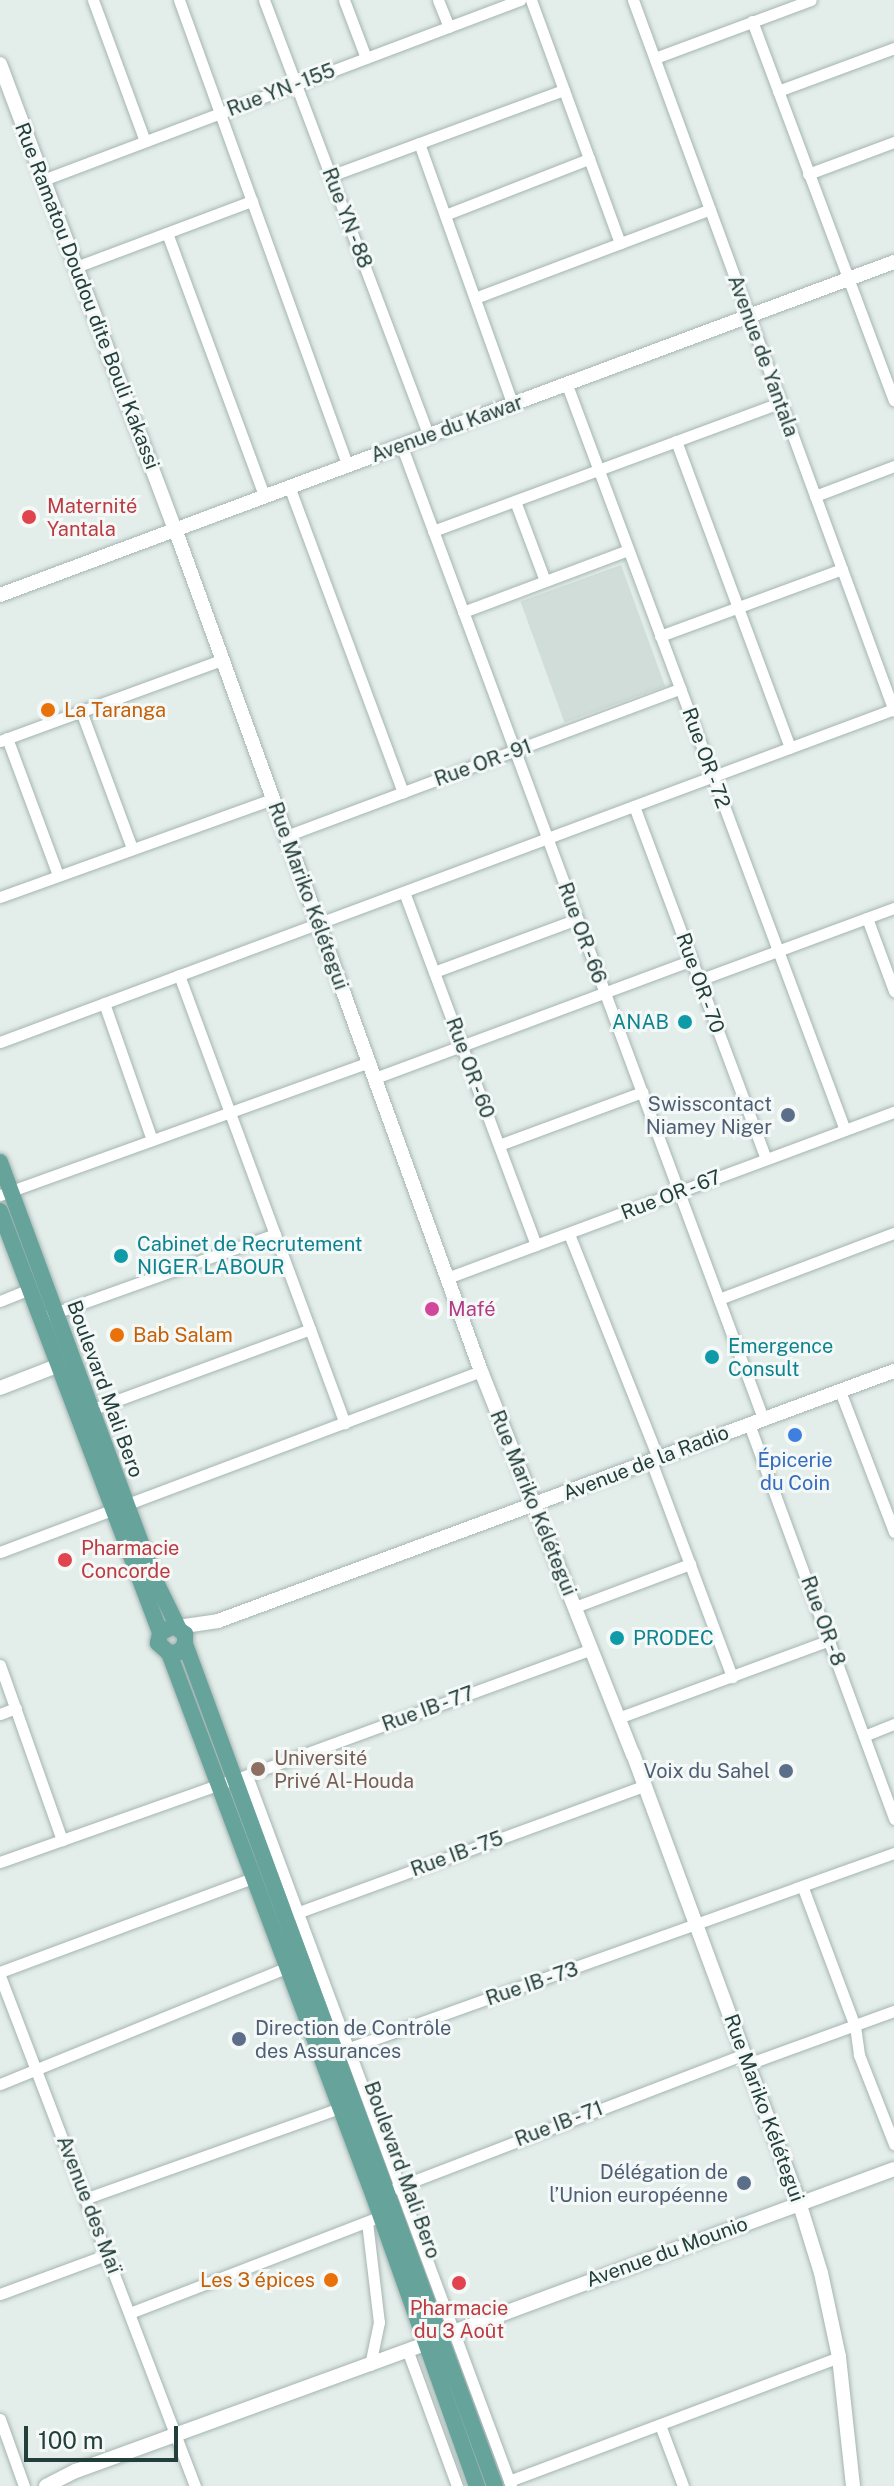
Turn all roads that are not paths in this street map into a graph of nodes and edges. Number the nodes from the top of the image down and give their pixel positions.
1 (93, 0) edge
2 (179, 0) edge
3 (264, 0) edge
4 (344, 0) edge
5 (438, 0) edge
6 (520, 0) edge
7 (531, 0) edge
8 (633, 0) edge
9 (811, 0) edge
10 (752, 21) junction
11 (449, 27) junction
12 (894, 48) edge
13 (366, 58) junction
14 (655, 58) junction
15 (0, 64) edge
16 (296, 84) junction
17 (564, 90) junction
18 (778, 91) junction
19 (221, 113) junction
20 (145, 141) junction
21 (894, 142) edge
22 (419, 143) junction
23 (589, 159) junction
24 (808, 174) junction
25 (330, 176) junction
26 (43, 180) junction
27 (252, 201) junction
28 (710, 209) junction
29 (445, 215) junction
30 (167, 233) junction
31 (620, 243) junction
32 (894, 262) edge
33 (76, 267) junction
34 (848, 279) junction
35 (475, 298) junction
36 (749, 315) junction
37 (889, 372) edge
38 (567, 385) junction
39 (894, 400) edge
40 (781, 402) junction
41 (513, 406) junction
42 (429, 437) junction
43 (676, 441) junction
44 (402, 447) junction
45 (347, 465) junction
46 (894, 466) edge
47 (599, 470) junction
48 (289, 486) junction
49 (264, 495) junction
50 (815, 496) junction
51 (515, 501) junction
52 (175, 529) junction
53 (433, 531) junction
54 (628, 550) junction
55 (842, 569) junction
56 (545, 581) junction
57 (0, 595) edge
58 (738, 608) junction
59 (463, 612) junction
60 (660, 636) junction
61 (221, 660) junction
62 (680, 689) junction
63 (894, 710) edge
64 (81, 711) junction
65 (4, 739) edge
66 (790, 748) junction
67 (515, 751) junction
68 (713, 777) junction
69 (403, 792) junction
70 (272, 799) junction
71 (634, 806) junction
72 (286, 836) junction
73 (547, 838) junction
74 (132, 848) junction
75 (58, 875) junction
76 (404, 892) junction
77 (0, 897) edge
78 (894, 908) edge
79 (867, 918) junction
80 (577, 919) junction
81 (318, 923) junction
82 (778, 951) junction
83 (692, 960) junction
84 (434, 972) junction
85 (179, 975) junction
86 (699, 980) junction
87 (894, 991) edge
88 (605, 992) junction
89 (104, 1003) junction
90 (0, 1042) edge
91 (462, 1046) junction
92 (369, 1062) junction
93 (375, 1078) junction
94 (642, 1092) junction
95 (230, 1112) junction
96 (894, 1112) edge
97 (845, 1130) junction
98 (152, 1140) junction
99 (499, 1145) junction
100 (766, 1159) junction
101 (0, 1162) edge
102 (679, 1192) junction
103 (5, 1193) edge
104 (0, 1211) edge
105 (894, 1233) edge
106 (275, 1234) junction
107 (569, 1234) junction
108 (536, 1245) junction
109 (447, 1278) junction
110 (29, 1289) junction
111 (719, 1299) junction
112 (0, 1301) edge
113 (48, 1316) junction
114 (310, 1329) junction
115 (65, 1363) junction
116 (481, 1371) junction
117 (894, 1371) edge
118 (0, 1388) edge
119 (840, 1391) junction
120 (84, 1412) junction
121 (763, 1418) junction
122 (345, 1423) junction
123 (749, 1424) junction
124 (655, 1459) junction
125 (534, 1506) junction
126 (119, 1507) junction
127 (894, 1532) edge
128 (0, 1552) edge
129 (690, 1564) junction
130 (575, 1607) junction
131 (218, 1621) junction
132 (178, 1627) junction
133 (160, 1633) junction
134 (830, 1640) junction
135 (185, 1644) junction
136 (591, 1649) junction
137 (169, 1653) junction
138 (0, 1665) edge
139 (732, 1677) junction
140 (16, 1708) junction
141 (0, 1714) edge
142 (618, 1718) junction
143 (894, 1724) edge
144 (864, 1736) junction
145 (234, 1780) junction
146 (644, 1786) junction
147 (894, 1819) edge
148 (62, 1840) junction
149 (894, 1853) edge
150 (0, 1862) edge
151 (255, 1877) junction
152 (803, 1888) junction
153 (284, 1917) junction
154 (696, 1925) junction
155 (288, 1967) junction
156 (0, 1974) edge
157 (894, 2011) edge
158 (855, 2026) junction
159 (335, 2053) junction
160 (746, 2059) junction
161 (38, 2070) junction
162 (0, 2084) edge
163 (340, 2108) junction
164 (894, 2144) edge
165 (894, 2169) edge
166 (387, 2191) junction
167 (87, 2198) junction
168 (799, 2202) junction
169 (374, 2219) junction
170 (108, 2254) junction
171 (0, 2294) edge
172 (130, 2313) junction
173 (439, 2338) junction
174 (408, 2352) junction
175 (839, 2357) junction
176 (370, 2365) junction
177 (0, 2419) edge
178 (660, 2425) junction
179 (175, 2435) junction
180 (505, 2484) edge
181 (24, 2486) edge
182 (46, 2486) edge
183 (195, 2486) edge
184 (457, 2486) edge
185 (477, 2486) edge
186 (683, 2486) edge
187 (853, 2486) edge

1 - 20 street
2 - 19 street
3 - 16 street, Rue YN - 88
4 - 13 street
5 - 11 street
6 - 11 street, Rue YN - 155
7 - 17 street
8 - 14 street, Avenue de Yantala
9 - 10 street
10 - 14 street
10 - 18 street
11 - 13 street, Rue YN - 155
12 - 18 street
13 - 16 street, Rue YN - 155
14 - 28 street, Avenue de Yantala
15 - 26 street, Rue Ramatou Doudou dite Bouli Kakassi
16 - 19 street, Rue YN - 155
16 - 25 street, Rue YN - 88
17 - 22 street
17 - 23 street
18 - 24 street
19 - 20 street, Rue YN - 155
19 - 27 street
20 - 26 street, Rue YN - 155
21 - 24 street
22 - 25 street
22 - 29 street
23 - 29 street
23 - 31 street
24 - 34 street
25 - 42 street, Rue YN - 88
26 - 33 street, Rue Ramatou Doudou dite Bouli Kakassi
27 - 30 street
27 - 45 street
28 - 31 street
28 - 36 street, Avenue de Yantala
29 - 35 street
30 - 33 street
30 - 49 street
31 - 35 street
32 - 34 street, Avenue du Kawar
33 - 52 street, Rue Ramatou Doudou dite Bouli Kakassi
34 - 36 street, Avenue du Kawar
34 - 37 street
35 - 41 street
36 - 38 street, Avenue du Kawar
36 - 40 street, Avenue de Yantala
37 - 39 street
38 - 41 street, Avenue du Kawar
38 - 47 street, Rue OR - 72
40 - 43 street
40 - 50 street, Avenue de Yantala
41 - 42 street, Avenue du Kawar
42 - 44 street, Avenue du Kawar
43 - 47 street
43 - 58 street
44 - 45 street, Avenue du Kawar
44 - 53 street, Rue OR - 66
45 - 48 street, Avenue du Kawar
46 - 50 street
47 - 51 street
47 - 54 street, Rue OR - 72
48 - 49 street, Avenue du Kawar
48 - 69 street
49 - 52 street, Avenue du Kawar
50 - 55 street, Avenue de Yantala
51 - 53 street
51 - 56 street
52 - 57 street, Avenue du Kawar
52 - 61 street, Rue Mariko Kélétegui
53 - 59 street, Rue OR - 66
54 - 56 street
54 - 60 street, Rue OR - 72
55 - 58 street
55 - 63 street, Avenue de Yantala
56 - 59 street
58 - 60 street
58 - 66 street
59 - 67 street, Rue OR - 66
60 - 62 street, Rue OR - 72
61 - 64 street
61 - 70 street, Rue Mariko Kélétegui
62 - 67 street, Rue OR - 91
62 - 68 street, Rue OR - 72
63 - 66 street
64 - 65 street
64 - 74 street
65 - 75 street
66 - 68 street
67 - 69 street, Rue OR - 91
67 - 73 street, Rue OR - 66
68 - 71 street
68 - 82 street, Rue OR - 72
69 - 72 street, Rue OR - 91
70 - 72 street, Rue Mariko Kélétegui
70 - 74 street
71 - 73 street
71 - 83 street, Rue OR - 70
72 - 81 street, Rue Mariko Kélétegui
73 - 76 street
73 - 80 street, Rue OR - 66
74 - 75 street
75 - 77 street
76 - 81 street
76 - 84 street, Rue OR - 60
78 - 79 street
79 - 82 street
79 - 87 street
80 - 84 street
80 - 88 street, Rue OR - 66
81 - 85 street
81 - 92 street, Rue Mariko Kélétegui
82 - 86 street
82 - 97 street, Rue OR - 72
83 - 86 street, Rue OR - 70
83 - 88 street
84 - 91 street, Rue OR - 60
85 - 89 street
85 - 95 street
86 - 100 street, Rue OR - 70
88 - 91 street
88 - 94 street, Rue OR - 66
89 - 90 street
89 - 98 street
91 - 93 street
91 - 99 street, Rue OR - 60
92 - 93 street, Rue Mariko Kélétegui
92 - 95 street
93 - 109 street, Rue Mariko Kélétegui
94 - 99 street
94 - 102 street, Rue OR - 66
95 - 98 street
95 - 106 street
96 - 97 street, Rue OR - 67
97 - 100 street, Rue OR - 67
98 - 103 street
99 - 108 street, Rue OR - 60
100 - 102 street, Rue OR - 67
101 - 103 main road, Boulevard Mali Bero
102 - 107 street, Rue OR - 67
102 - 111 street, Rue OR - 66
103 - 113 main road, Boulevard Mali Bero
104 - 110 main road, Boulevard Mali Bero
105 - 111 street
106 - 113 street
106 - 114 street
107 - 108 street, Rue OR - 67
107 - 124 street
108 - 109 street, Rue OR - 67
109 - 116 street, Rue Mariko Kélétegui
110 - 112 street
110 - 113 main road, Boulevard Mali Bero
111 - 121 street, Rue OR - 66
113 - 115 main road, Boulevard Mali Bero
114 - 120 street
114 - 122 street
115 - 118 street
115 - 120 main road, Boulevard Mali Bero
116 - 122 street
116 - 125 street, Rue Mariko Kélétegui
117 - 119 street, Avenue de la Radio
119 - 121 street, Avenue de la Radio
119 - 127 street
120 - 126 main road, Boulevard Mali Bero
121 - 123 street, Avenue de la Radio
122 - 126 street
123 - 124 street, Avenue de la Radio
123 - 134 street, Rue OR - 8
124 - 125 street, Avenue de la Radio
124 - 129 street
125 - 130 street, Rue Mariko Kélétegui
125 - 131 street, Avenue de la Radio
126 - 128 street
126 - 132 main road, Boulevard Mali Bero
126 - 133 main road, Boulevard Mali Bero
129 - 130 street
129 - 139 street
130 - 136 street, Rue Mariko Kélétegui
131 - 132 street, Avenue de la Radio
131 - 135 street, Avenue de la Radio
132 - 133 main road
132 - 135 main road
133 - 137 main road
134 - 139 street
134 - 144 street, Rue OR - 8
135 - 137 main road
135 - 145 main road, Boulevard Mali Bero
136 - 142 street, Rue Mariko Kélétegui
136 - 145 street, Rue IB - 77
137 - 145 main road, Boulevard Mali Bero
138 - 140 street
139 - 142 street
140 - 141 street
140 - 148 street
142 - 146 street, Rue Mariko Kélétegui
143 - 144 street
144 - 147 street, Rue OR - 8
145 - 148 street, Rue IB - 77
145 - 151 main road, Boulevard Mali Bero
145 - 153 main road, Boulevard Mali Bero
146 - 153 street, Rue IB - 75
146 - 154 street, Rue Mariko Kélétegui
148 - 150 street, Rue IB - 77
149 - 152 street, Rue IB - 73
151 - 153 main road, Boulevard Mali Bero
151 - 156 street
152 - 154 street, Rue IB - 73
152 - 158 street
153 - 155 main road, Boulevard Mali Bero
153 - 159 main road, Boulevard Mali Bero
154 - 159 street, Rue IB - 73
154 - 160 street, Rue Mariko Kélétegui
155 - 159 main road, Boulevard Mali Bero
155 - 161 street
156 - 161 street, Avenue des Maï
157 - 158 street, Rue IB - 71
158 - 160 street, Rue IB - 71
158 - 164 street
159 - 163 main road, Boulevard Mali Bero
159 - 166 main road, Boulevard Mali Bero
160 - 166 street, Rue IB - 71
160 - 168 street, Rue Mariko Kélétegui
161 - 162 street
161 - 167 street, Avenue des Maï
163 - 166 main road, Boulevard Mali Bero
163 - 167 street
165 - 168 street, Avenue du Mounio
166 - 169 main road, Boulevard Mali Bero
166 - 173 main road, Boulevard Mali Bero
167 - 170 street, Avenue des Maï
168 - 173 street, Avenue du Mounio
168 - 175 street, Rue Mariko Kélétegui
169 - 172 street
169 - 173 main road, Boulevard Mali Bero
169 - 176 street
170 - 171 street
170 - 172 street, Avenue des Maï
172 - 179 street, Avenue des Maï
173 - 174 street, Avenue du Mounio
173 - 180 main road, Boulevard Mali Bero
173 - 185 main road, Boulevard Mali Bero
174 - 176 street, Avenue du Mounio
174 - 184 street
175 - 178 street
175 - 187 street, Rue Mariko Kélétegui
176 - 179 street, Avenue du Mounio
177 - 181 street
178 - 180 street
178 - 186 street
179 - 182 street, Avenue du Mounio
179 - 183 street, Avenue des Maï

